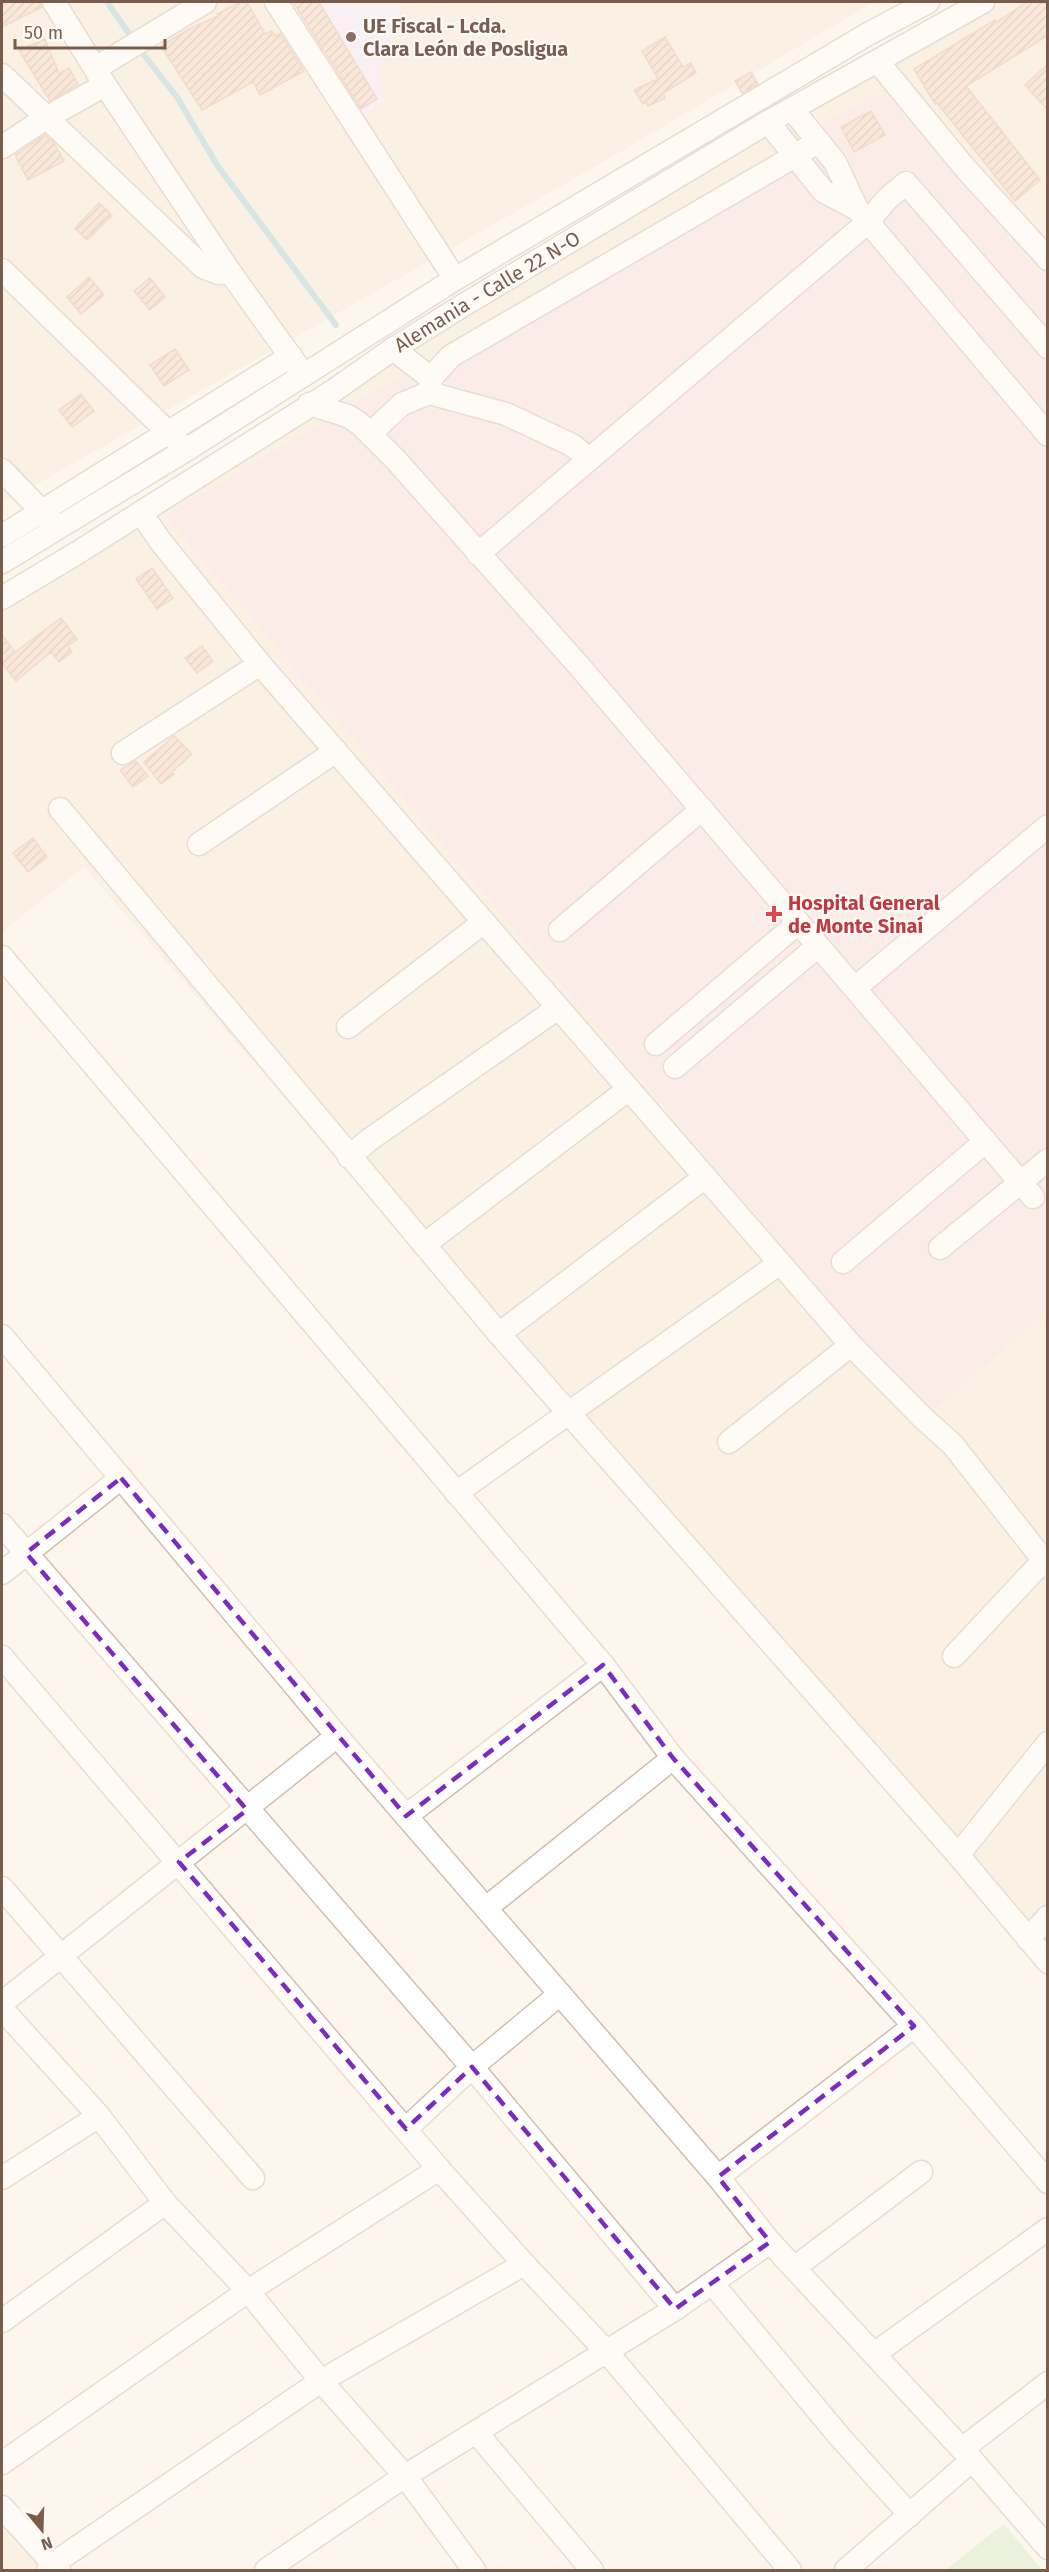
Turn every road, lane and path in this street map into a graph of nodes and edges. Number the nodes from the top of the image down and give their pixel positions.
1 (54, 2) edge
2 (205, 2) edge
3 (276, 2) edge
4 (928, 2) edge
5 (983, 2) edge
6 (878, 62) junction
7 (2, 75) edge
8 (101, 77) junction
9 (792, 109) junction
10 (46, 118) junction
11 (768, 122) junction
12 (818, 141) junction
13 (2, 147) edge
14 (795, 156) junction
15 (863, 215) junction
16 (1047, 259) edge
17 (2, 270) edge
18 (230, 272) junction
19 (455, 279) junction
20 (1047, 347) edge
21 (393, 348) junction
22 (297, 365) junction
23 (430, 386) junction
24 (309, 404) junction
25 (169, 433) junction
26 (370, 434) junction
27 (1047, 435) edge
28 (186, 450) junction
29 (588, 458) junction
30 (2, 470) edge
31 (42, 511) junction
32 (141, 513) junction
33 (58, 529) junction
34 (2, 536) edge
35 (478, 554) junction
36 (2, 562) edge
37 (2, 598) edge
38 (260, 664) junction
39 (336, 751) junction
40 (123, 753) dead end
41 (60, 809) dead end
42 (702, 809) junction
43 (1047, 826) edge
44 (198, 844) dead end
45 (484, 922) junction
46 (798, 923) junction
47 (560, 930) dead end
48 (818, 946) junction
49 (2, 957) edge
50 (855, 988) junction
51 (558, 1008) junction
52 (348, 1027) dead end
53 (656, 1044) dead end
54 (675, 1067) dead end
55 (629, 1089) junction
56 (986, 1141) junction
57 (349, 1157) junction
58 (1047, 1160) edge
59 (705, 1177) junction
60 (1027, 1190) junction
61 (426, 1244) junction
62 (940, 1248) dead end
63 (843, 1262) dead end
64 (780, 1263) junction
65 (499, 1334) junction
66 (2, 1336) edge
67 (851, 1345) junction
68 (568, 1413) junction
69 (729, 1442) dead end
70 (120, 1478) junction
71 (456, 1494) junction
72 (2, 1525) edge
73 (26, 1553) junction
74 (1045, 1563) edge
75 (2, 1573) edge
76 (954, 1656) dead end
77 (2, 1657) edge
78 (603, 1665) junction
79 (337, 1736) junction
80 (1047, 1743) edge
81 (673, 1758) junction
82 (247, 1810) junction
83 (406, 1816) junction
84 (958, 1855) junction
85 (179, 1862) junction
86 (2, 1888) edge
87 (486, 1908) junction
88 (1047, 1917) edge
89 (1028, 1939) junction
90 (60, 1958) junction
91 (1047, 1962) edge
92 (560, 1994) junction
93 (2, 2003) edge
94 (2, 2009) edge
95 (914, 2026) junction
96 (472, 2067) junction
97 (99, 2116) junction
98 (406, 2128) junction
99 (440, 2169) junction
100 (921, 2172) dead end
101 (718, 2176) junction
102 (2, 2178) edge
103 (253, 2178) dead end
104 (1047, 2182) edge
105 (165, 2203) junction
106 (1047, 2229) edge
107 (770, 2242) junction
108 (524, 2264) junction
109 (794, 2268) junction
110 (712, 2283) junction
111 (248, 2291) junction
112 (675, 2309) junction
113 (2, 2321) edge
114 (607, 2352) junction
115 (874, 2354) junction
116 (321, 2381) junction
117 (1047, 2383) edge
118 (476, 2432) junction
119 (967, 2454) junction
120 (2, 2463) edge
121 (405, 2476) junction
122 (2, 2507) edge
123 (910, 2515) junction
124 (1045, 2541) edge
125 (54, 2568) edge
126 (266, 2571) edge
127 (474, 2571) edge
128 (592, 2571) edge
129 (790, 2571) edge
130 (846, 2571) edge

1 - 8 street
2 - 8 street
3 - 19 street
4 - 19 street, Alemania - Calle 22 N-O
5 - 6 street, Alemania - Calle 22 N-O
6 - 9 street, Alemania - Calle 22 N-O
6 - 16 street
7 - 10 street
8 - 10 street
8 - 18 street
9 - 11 street, Alemania - Calle 22 N-O
9 - 12 street
10 - 13 street
10 - 18 street
11 - 14 street
11 - 21 street, Alemania - Calle 22 N-O
12 - 14 street
12 - 15 street
14 - 15 street
14 - 23 street
15 - 20 street
15 - 27 street
15 - 29 street
17 - 25 street
18 - 22 street
19 - 22 street, Alemania - Calle 22 N-O
21 - 23 street
21 - 24 street, Alemania - Calle 22 N-O
22 - 25 street
22 - 28 street, Alemania - Calle 22 N-O
23 - 26 street
23 - 29 street
24 - 26 street
24 - 32 street, Alemania - Calle 22 N-O
25 - 28 street
25 - 31 street
26 - 35 street
28 - 33 street, Alemania - Calle 22 N-O
29 - 35 street
30 - 31 street
31 - 33 street
31 - 34 street
32 - 37 street, Alemania - Calle 22 N-O
32 - 38 street
33 - 36 street, Alemania - Calle 22 N-O
35 - 42 street
38 - 39 street
38 - 40 street
39 - 44 street
39 - 45 street
41 - 57 street
42 - 46 street
42 - 47 street
43 - 50 street
45 - 51 street
45 - 52 street
46 - 48 street
46 - 53 street
48 - 50 street
48 - 54 street
49 - 71 street
50 - 56 street
51 - 55 street
51 - 57 street
55 - 59 street
55 - 61 street
56 - 60 street
56 - 63 street
57 - 61 street
58 - 60 street
59 - 64 street
59 - 65 street
60 - 62 street
61 - 65 street
64 - 67 street
64 - 68 street
65 - 68 street
66 - 70 street
67 - 69 street
67 - 74 street
68 - 71 street
68 - 84 street
70 - 73 street
70 - 79 street
71 - 78 street
72 - 73 street
73 - 75 street
73 - 82 street
74 - 76 street
77 - 85 street
78 - 81 street
78 - 83 street
79 - 82 street
79 - 83 street
80 - 84 street
81 - 87 street
81 - 95 street
82 - 85 street
82 - 96 street
83 - 87 street
84 - 89 street
85 - 90 street
85 - 98 street
86 - 90 street
87 - 92 street
88 - 89 street
89 - 91 street
90 - 93 street
90 - 103 street
92 - 96 street
92 - 101 street
94 - 97 street
95 - 101 street
95 - 104 street
96 - 98 street
96 - 112 street
97 - 102 street
97 - 105 street
98 - 99 street
99 - 108 street
99 - 111 street
100 - 109 street
101 - 107 street
105 - 111 street
105 - 113 street
106 - 115 street
107 - 109 street
107 - 110 street
108 - 114 street
108 - 116 street
109 - 115 street
110 - 112 street
110 - 123 street
111 - 116 street
111 - 120 street
112 - 114 street
114 - 118 street
114 - 129 street
115 - 119 street
116 - 121 street
116 - 125 street
117 - 119 street
118 - 121 street
118 - 128 street
119 - 123 street
119 - 124 street
121 - 126 street
121 - 127 street
122 - 125 street
123 - 130 street

